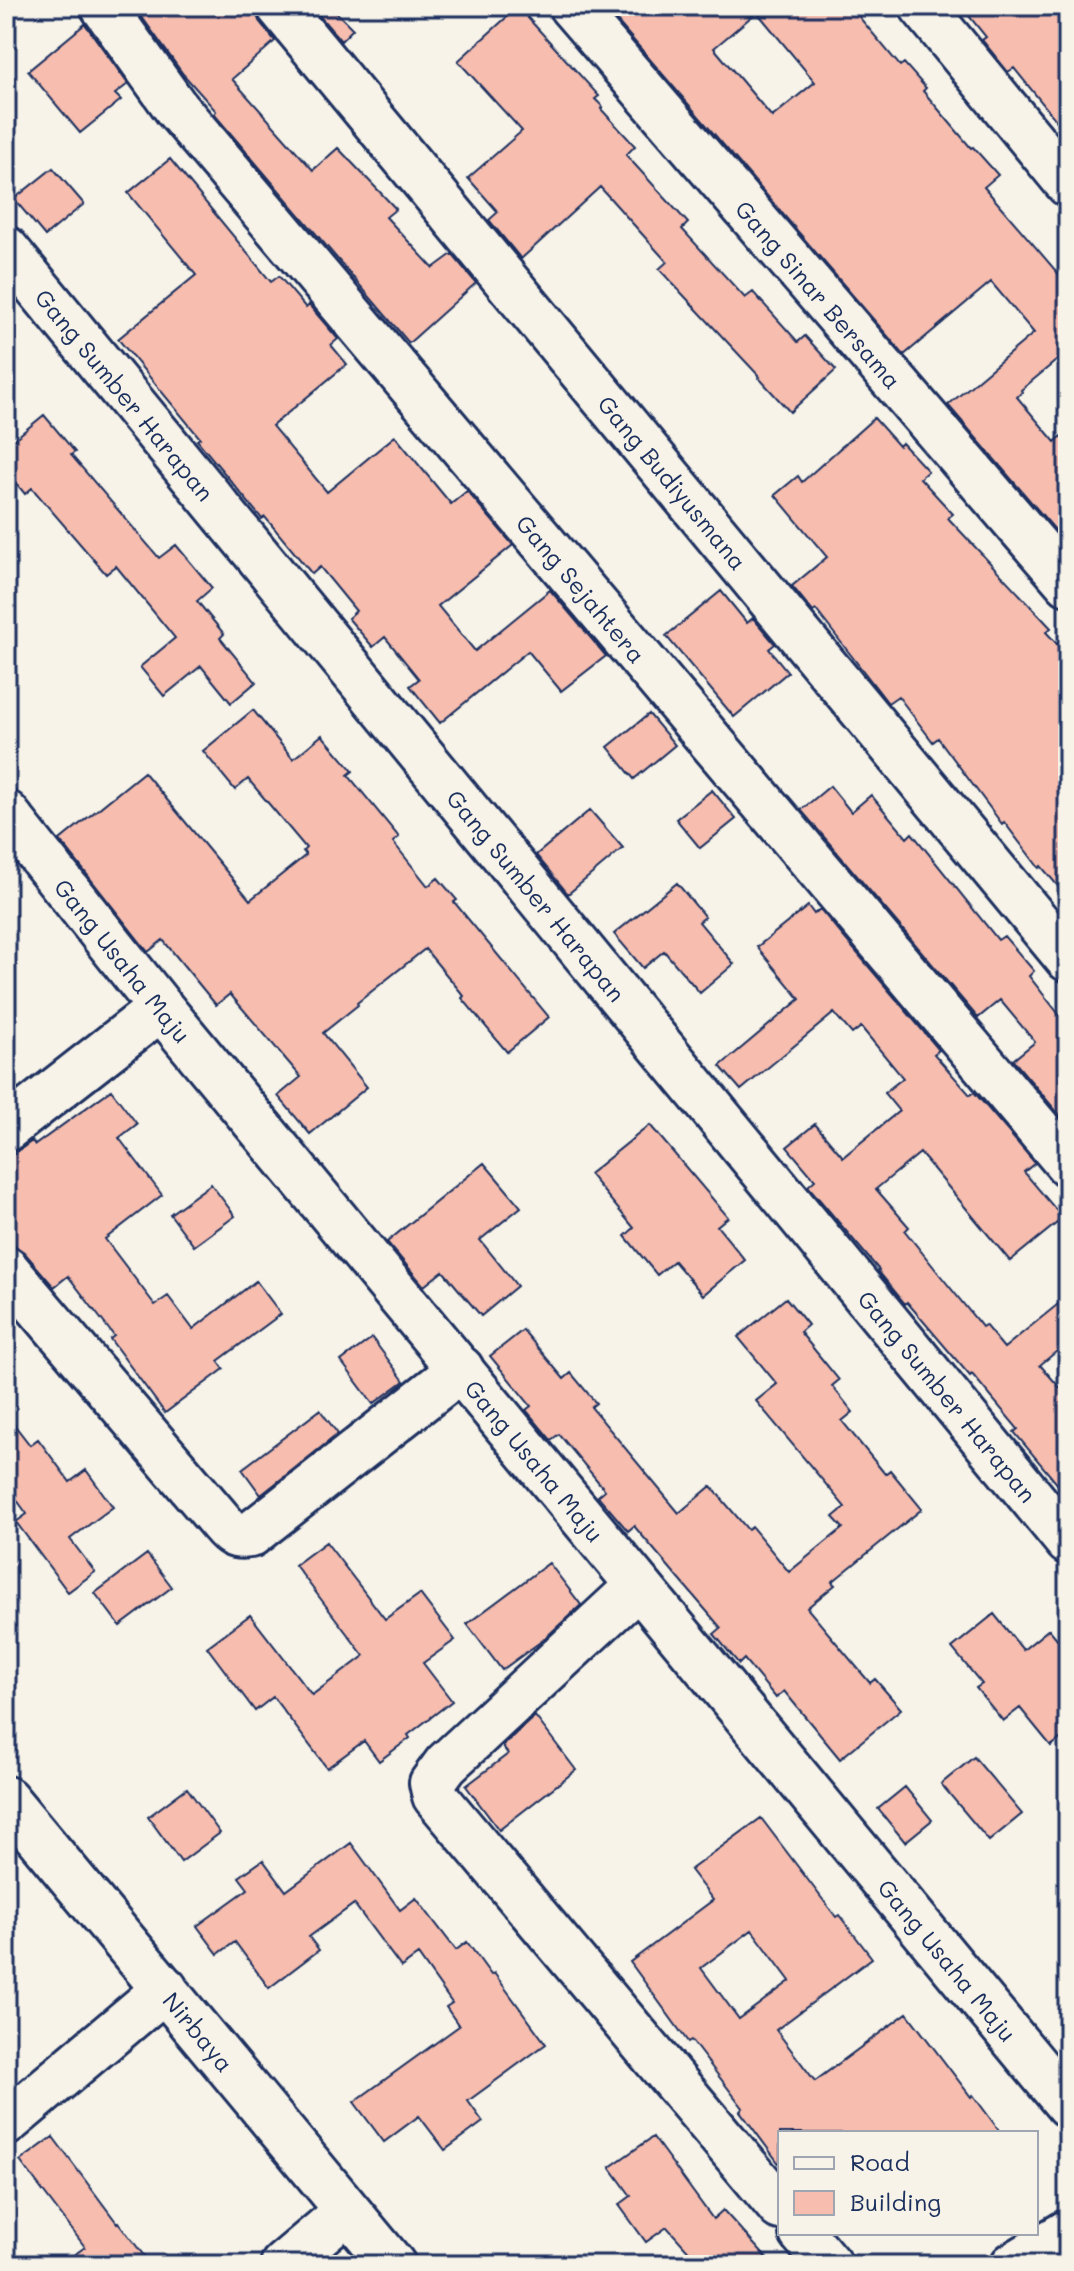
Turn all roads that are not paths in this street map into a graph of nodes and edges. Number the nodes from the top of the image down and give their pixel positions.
1 (103, 6) edge
2 (279, 6) edge
3 (571, 6) edge
4 (922, 6) edge
5 (1068, 184) edge
6 (6, 249) edge
7 (1068, 583) edge
8 (6, 813) edge
9 (1068, 959) edge
10 (161, 1008) junction
11 (6, 1129) edge
12 (1068, 1164) edge
13 (6, 1269) edge
14 (461, 1369) junction
15 (1068, 1542) edge
16 (638, 1586) junction
17 (6, 1799) edge
18 (165, 1989) junction
19 (1068, 2105) edge
20 (6, 2123) edge
21 (778, 2205) edge
22 (347, 2211) junction
23 (1068, 2232) edge
24 (804, 2235) edge
25 (283, 2265) edge
26 (393, 2265) edge
27 (829, 2265) edge
28 (1013, 2265) edge

1 - 12 street, Gang Sejahtera
2 - 9 street, Gang Budiyusmana
3 - 7 street, Gang Sinar Bersama
4 - 5 street
6 - 15 street, Gang Sumber Harapan
8 - 10 street, Gang Usaha Maju
10 - 11 street
10 - 14 street, Gang Usaha Maju
13 - 14 street
14 - 16 street, Gang Usaha Maju
16 - 19 street, Gang Usaha Maju
16 - 21 street
17 - 18 street, Nirbaya
18 - 20 street
18 - 22 street, Nirbaya
22 - 25 street
22 - 26 street, Nirbaya
23 - 28 street
24 - 27 street

